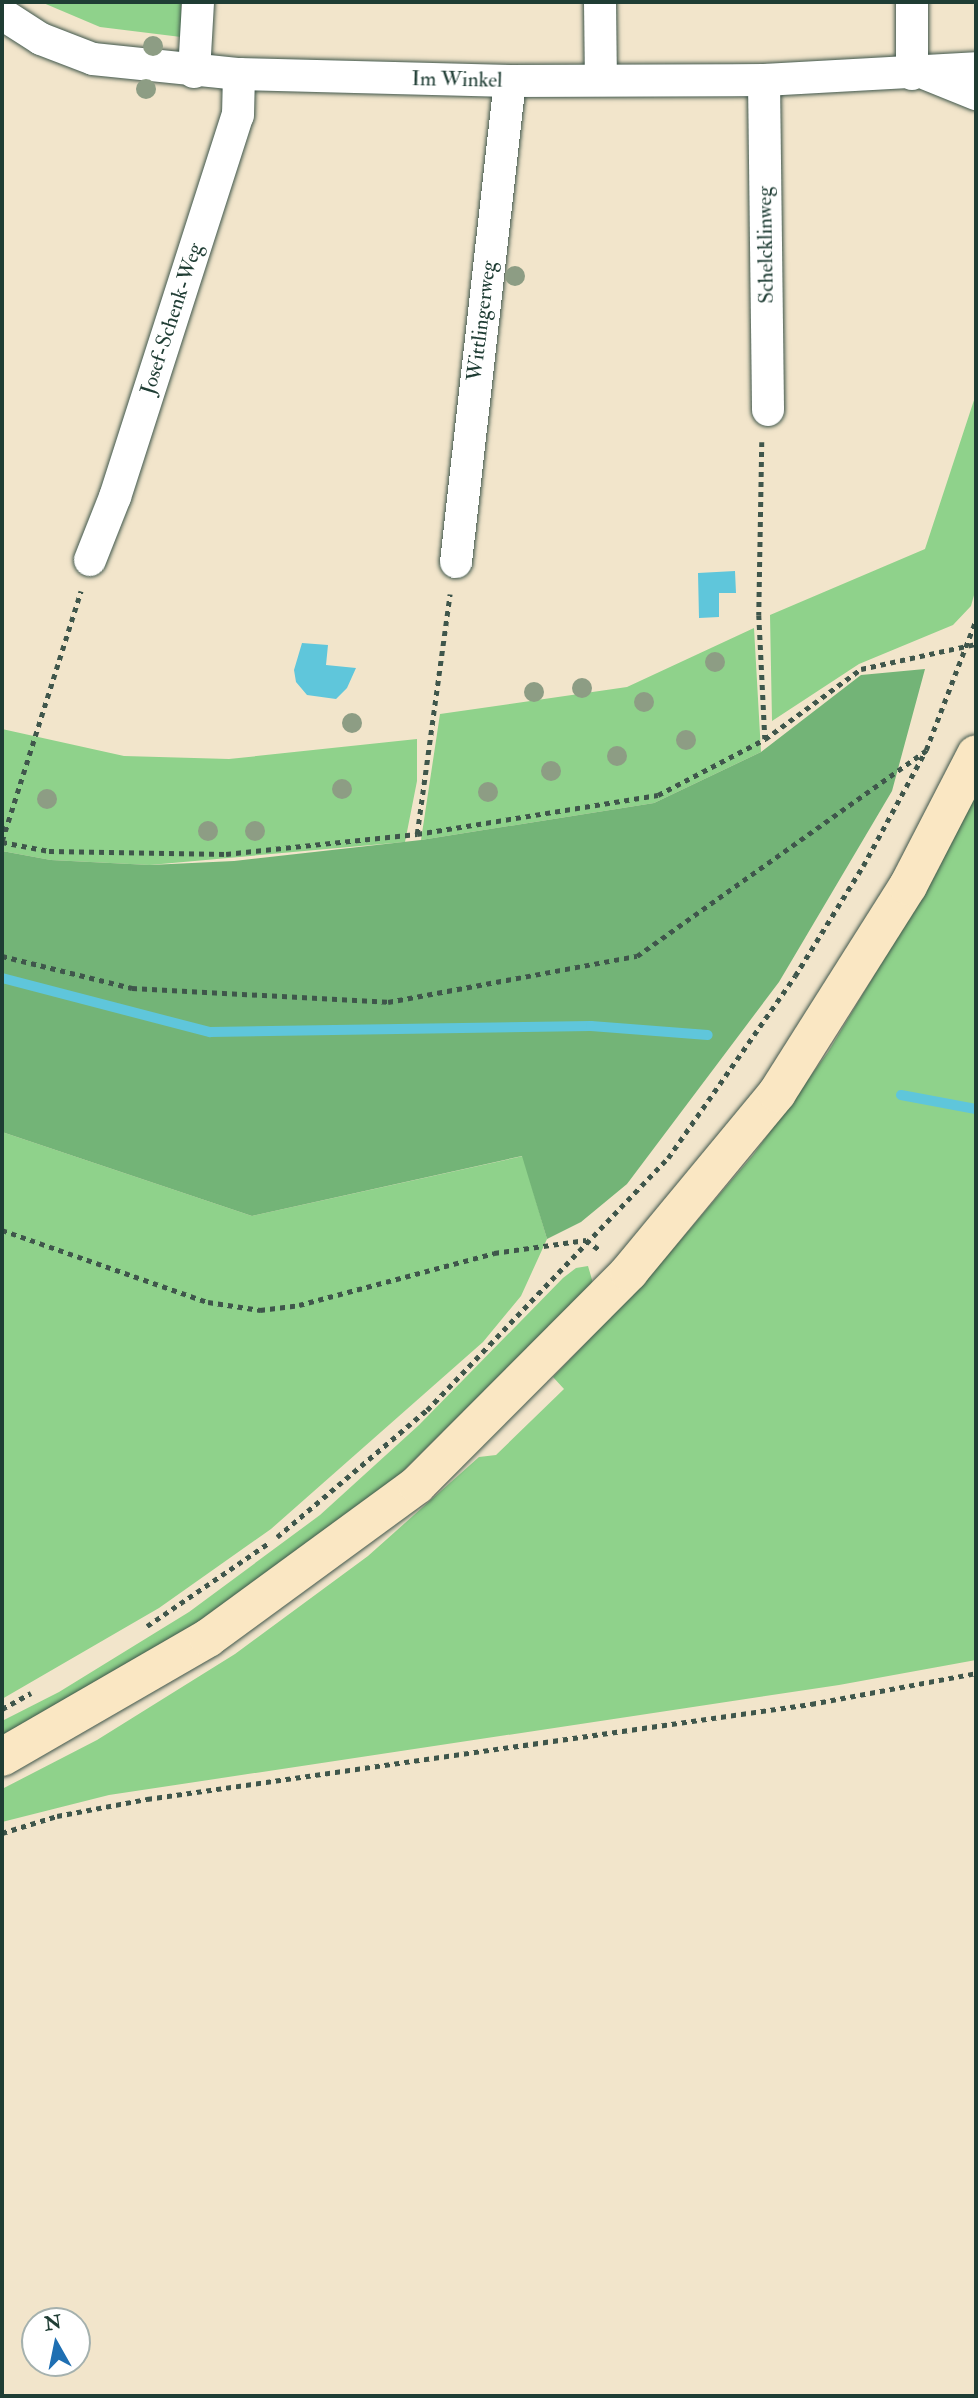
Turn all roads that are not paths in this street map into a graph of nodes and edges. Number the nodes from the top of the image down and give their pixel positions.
1 (198, 2) edge
2 (600, 2) edge
3 (912, 2) edge
4 (2, 14) edge
5 (976, 68) edge
6 (194, 72) junction
7 (239, 74) junction
8 (918, 74) junction
9 (601, 80) junction
10 (764, 80) junction
11 (510, 81) junction
12 (976, 93) edge
13 (768, 410) road end
14 (90, 560) road end
15 (456, 562) road end
16 (976, 754) edge
17 (2, 1757) edge

1 - 6 street
2 - 9 street
3 - 8 street
4 - 6 street, Im Winkel
5 - 8 street, Im Winkel
6 - 7 street, Im Winkel
7 - 11 street, Im Winkel
7 - 14 street, Josef-Schenk-Weg
8 - 10 street, Im Winkel
8 - 12 street, Im Winkel
9 - 10 street, Im Winkel
9 - 11 street, Im Winkel
10 - 13 street, Schelcklinweg
11 - 15 street, Wittlingerweg
16 - 17 main road

